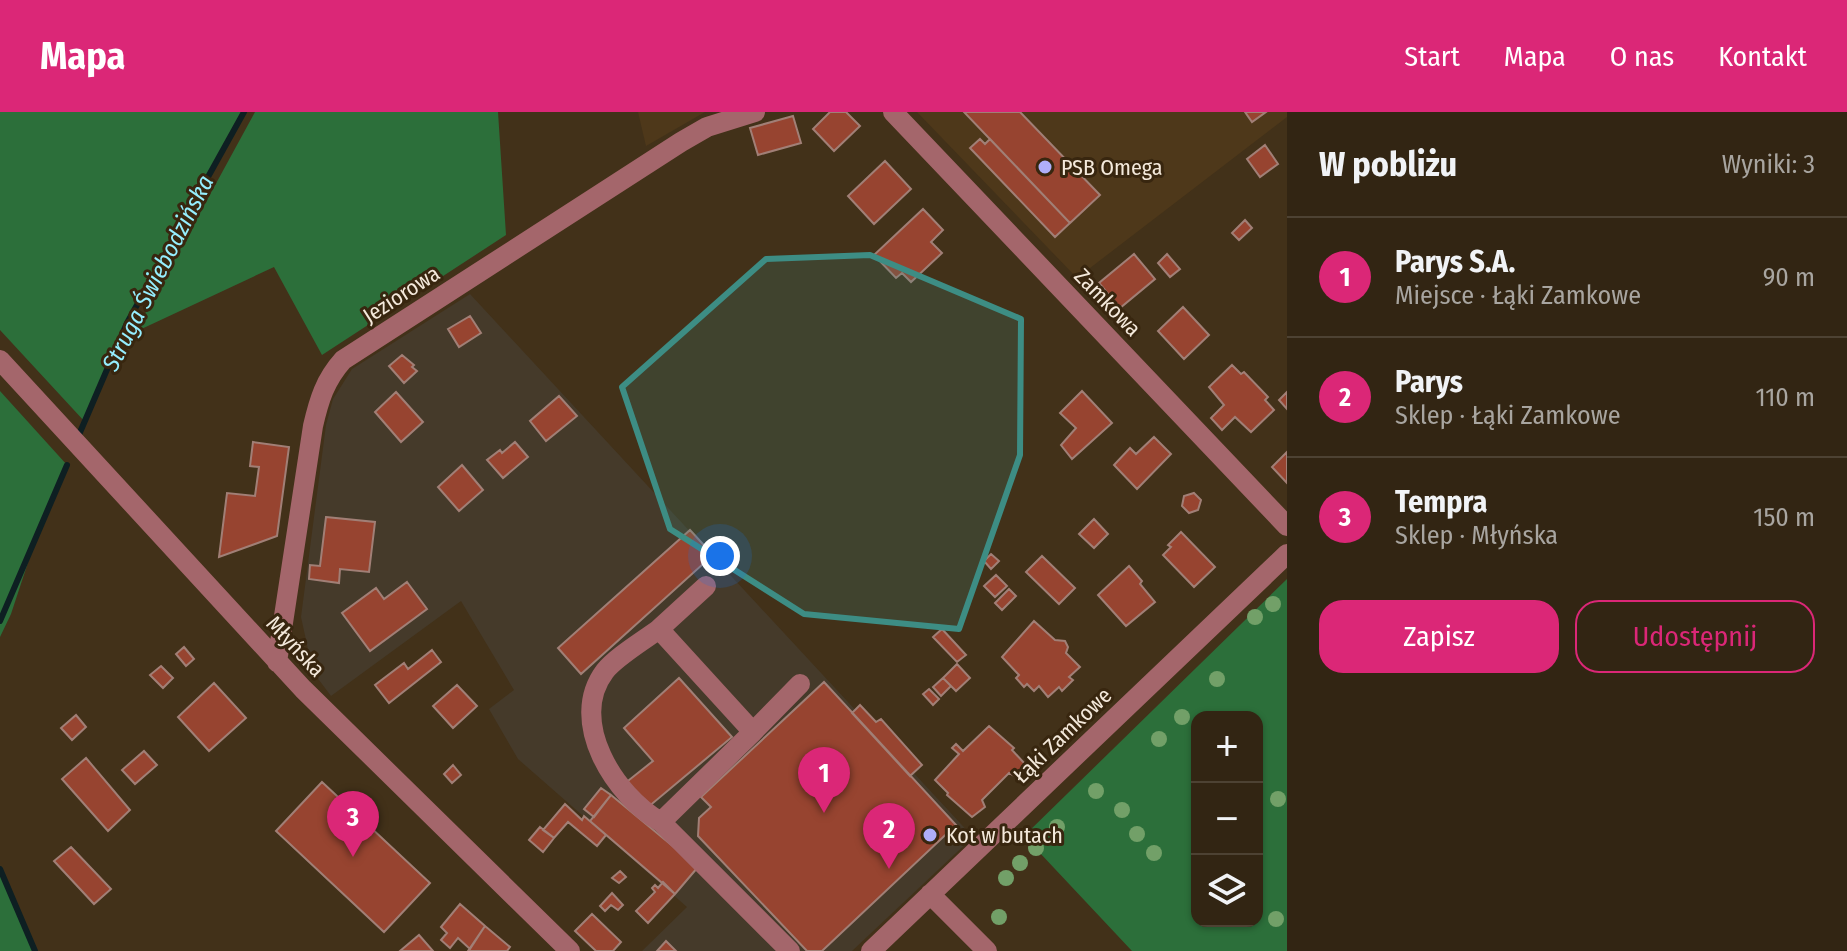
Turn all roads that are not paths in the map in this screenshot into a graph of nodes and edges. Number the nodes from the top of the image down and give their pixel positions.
1 (755, 112) edge
2 (893, 112) edge
3 (0, 360) edge
4 (1287, 526) edge
5 (1287, 554) edge
6 (706, 586) dead end
7 (659, 629) junction
8 (277, 662) junction
9 (800, 684) dead end
10 (753, 732) junction
11 (661, 822) junction
12 (930, 894) junction
13 (570, 951) edge
14 (790, 951) edge
15 (871, 951) edge
16 (987, 951) edge

1 - 8 street, Jeziorowa
2 - 4 street, Zamkowa
3 - 8 street, Młyńska
5 - 12 street, Łąki Zamkowe
6 - 7 street
7 - 10 street
7 - 11 street
8 - 13 street, Młyńska
9 - 10 street
10 - 11 street
11 - 14 street
12 - 15 street, Łąki Zamkowe
12 - 16 street

